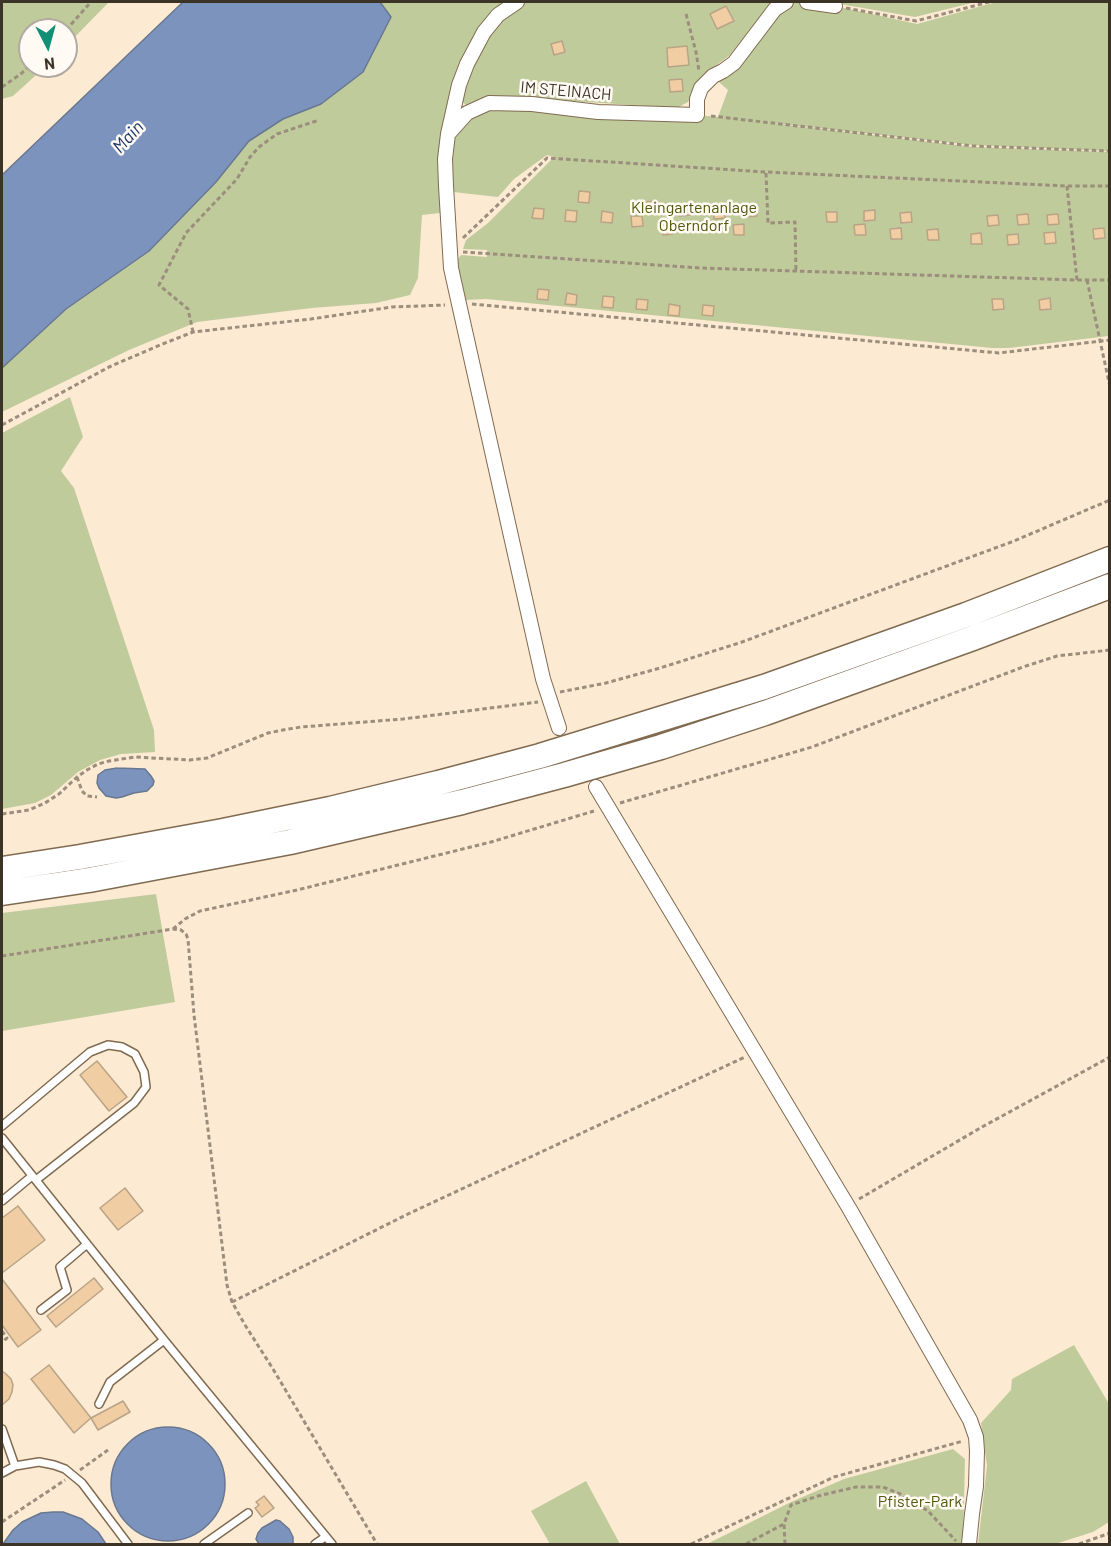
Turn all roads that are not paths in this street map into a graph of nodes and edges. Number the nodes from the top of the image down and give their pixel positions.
1 (517, 2) edge
2 (786, 2) edge
3 (807, 2) edge
4 (835, 6) road end
5 (448, 134) junction
6 (1110, 559) edge
7 (1110, 586) edge
8 (559, 728) dead end
9 (596, 787) dead end
10 (2, 869) edge
11 (2, 892) edge
12 (2, 1126) edge
13 (2, 1138) edge
14 (34, 1178) junction
15 (2, 1201) edge
16 (87, 1244) junction
17 (41, 1310) dead end
18 (164, 1340) junction
19 (99, 1404) dead end
20 (2, 1429) edge
21 (15, 1466) junction
22 (2, 1473) edge
23 (248, 1514) dead end
24 (326, 1537) junction
25 (128, 1545) edge
26 (204, 1545) edge
27 (315, 1545) edge
28 (332, 1545) edge
29 (969, 1545) edge

1 - 5 street
2 - 5 street, IM STEINACH
3 - 4 street
5 - 8 street
6 - 10 highway
7 - 11 highway
9 - 29 street
12 - 14 lane
13 - 14 lane
14 - 15 lane
14 - 16 lane
16 - 17 lane
16 - 18 lane
18 - 19 lane
18 - 24 lane
20 - 21 lane
21 - 22 lane
21 - 25 lane
23 - 26 lane
24 - 27 lane
24 - 28 lane

